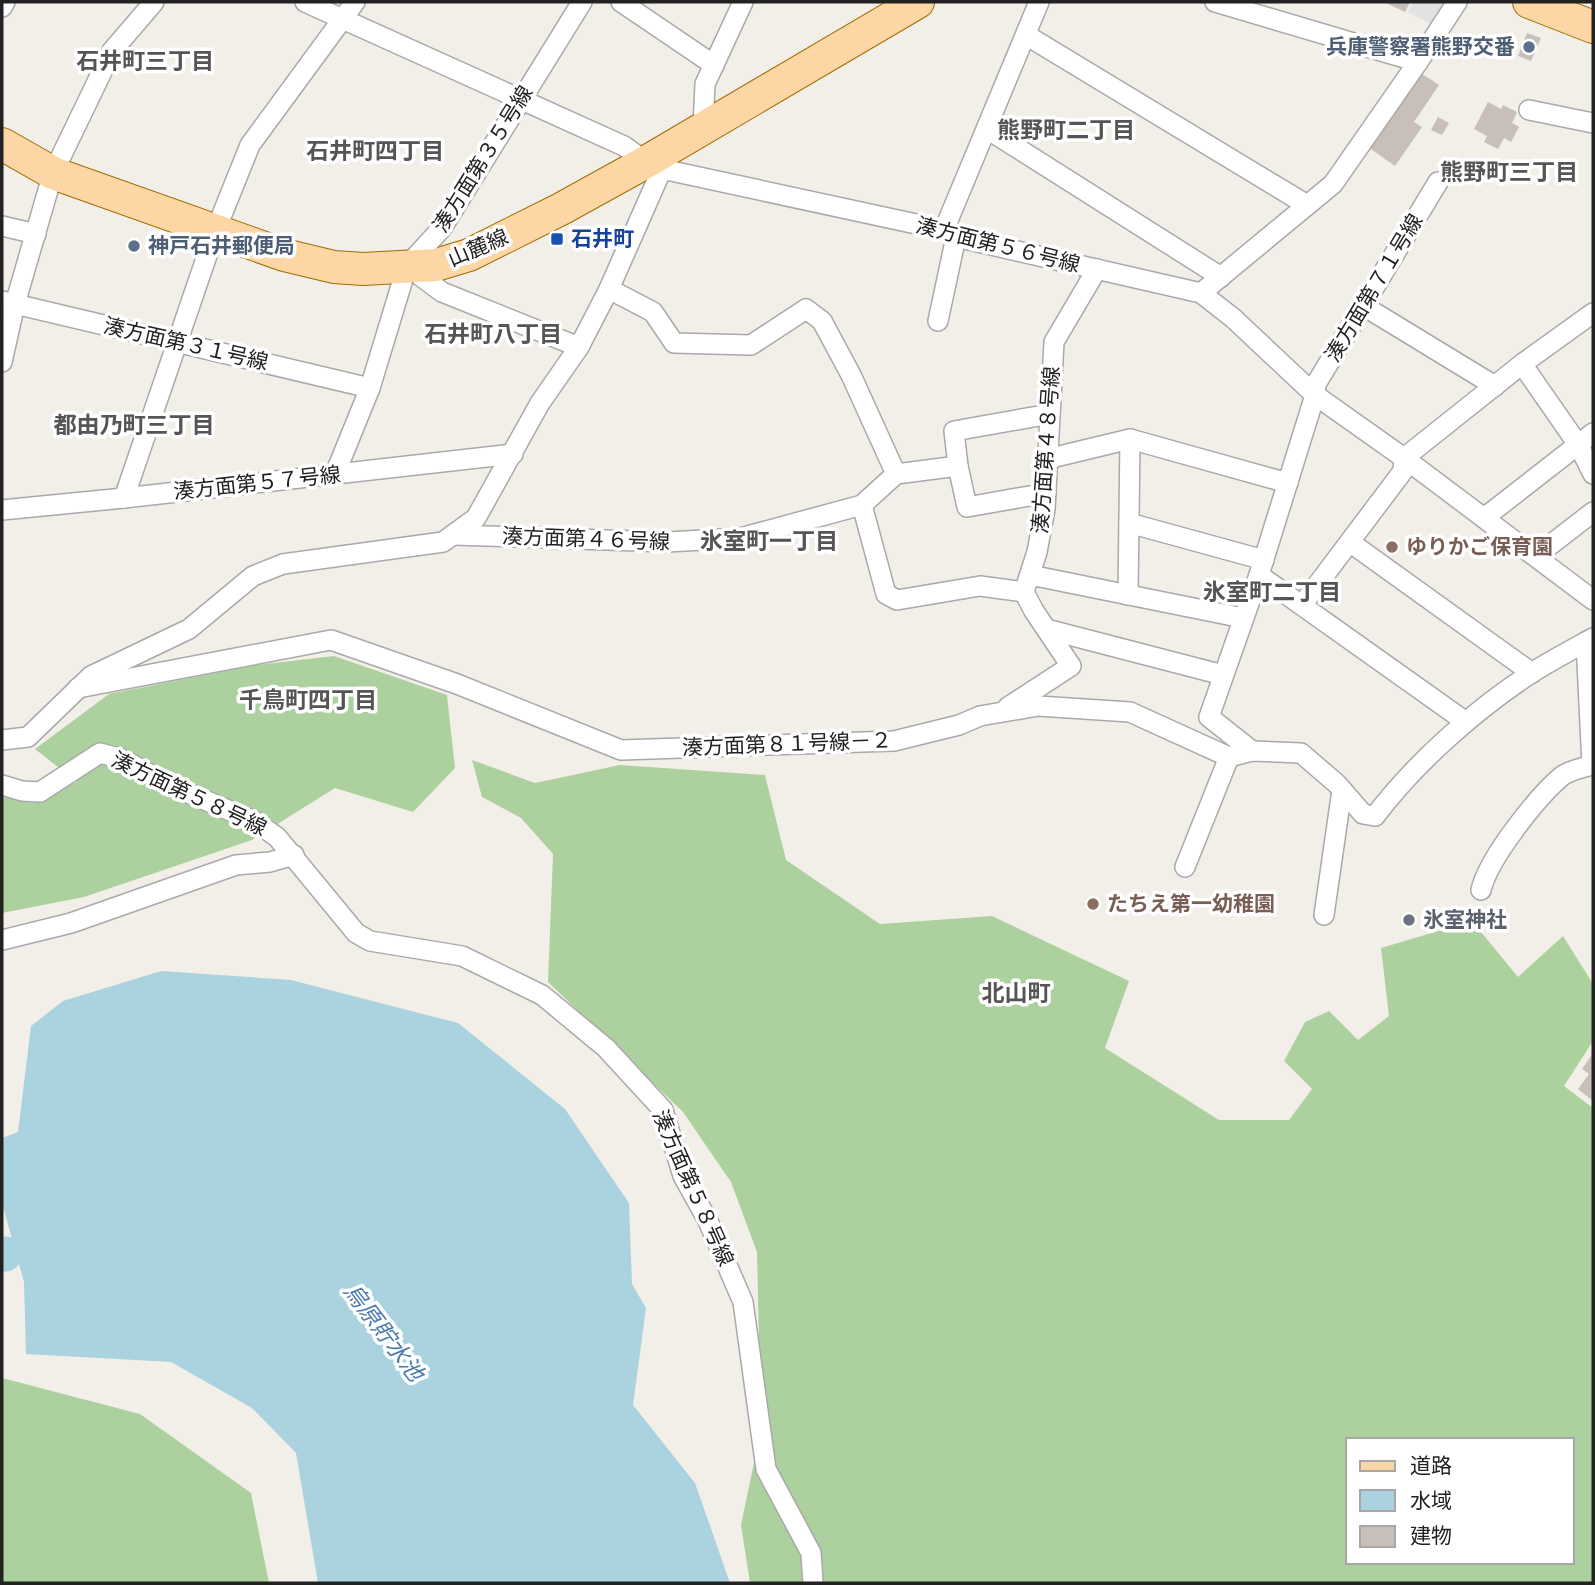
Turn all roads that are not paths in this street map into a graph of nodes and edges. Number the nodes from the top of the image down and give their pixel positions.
1 (5, 2) edge
2 (154, 2) edge
3 (305, 2) edge
4 (355, 2) edge
5 (582, 2) edge
6 (621, 2) edge
7 (744, 2) edge
8 (918, 2) edge
9 (1039, 2) edge
10 (1215, 2) edge
11 (1457, 2) edge
12 (1548, 5) edge
13 (2, 7) edge
14 (343, 19) junction
15 (1593, 27) edge
16 (1026, 34) junction
17 (1418, 62) junction
18 (714, 65) junction
19 (521, 100) junction
20 (1529, 110) dead end
21 (1592, 120) edge
22 (703, 128) junction
23 (987, 129) junction
24 (2, 144) edge
25 (654, 166) junction
26 (53, 173) junction
27 (1438, 182) dead end
28 (1307, 205) junction
29 (2, 226) edge
30 (215, 232) junction
31 (950, 233) junction
32 (36, 234) junction
33 (407, 266) junction
34 (1097, 269) junction
35 (1221, 277) junction
36 (609, 289) junction
37 (1201, 293) junction
38 (8, 302) edge
39 (1362, 305) junction
40 (1593, 313) edge
41 (938, 321) dead end
42 (177, 342) junction
43 (579, 347) junction
44 (2, 362) edge
45 (1522, 365) junction
46 (1495, 386) junction
47 (370, 388) junction
48 (1315, 395) junction
49 (1049, 414) junction
50 (1130, 439) junction
51 (1586, 440) edge
52 (513, 454) junction
53 (1404, 457) junction
54 (1047, 459) junction
55 (958, 466) junction
56 (335, 474) junction
57 (896, 474) junction
58 (1593, 474) edge
59 (1288, 483) junction
60 (1046, 492) junction
61 (124, 498) junction
62 (862, 505) junction
63 (2, 510) edge
64 (1593, 512) edge
65 (1484, 518) junction
66 (1129, 523) junction
67 (453, 535) junction
68 (1351, 543) junction
69 (1536, 556) junction
70 (1261, 567) junction
71 (1027, 583) junction
72 (1128, 595) junction
73 (1593, 600) edge
74 (1302, 605) junction
75 (1243, 618) junction
76 (1046, 629) junction
77 (1589, 640) edge
78 (1532, 673) junction
79 (1223, 675) junction
80 (78, 688) junction
81 (998, 713) junction
82 (1466, 722) junction
83 (2, 740) edge
84 (1252, 751) junction
85 (1229, 757) junction
86 (1593, 765) edge
87 (2, 786) edge
88 (1342, 790) junction
89 (294, 855) junction
90 (1185, 867) dead end
91 (1481, 890) dead end
92 (1324, 915) dead end
93 (2, 940) edge
94 (813, 1583) edge

1 - 13 street
2 - 26 street
3 - 14 street
4 - 14 street
5 - 19 street, 湊方面第３５号線
6 - 18 street
7 - 18 street
8 - 22 main road, 山麓線
9 - 16 street
10 - 17 street
11 - 17 street
12 - 15 main road
14 - 19 street
14 - 30 street
16 - 23 street
16 - 28 street
17 - 28 street
18 - 22 street
19 - 25 street
19 - 33 street, 湊方面第３５号線
20 - 21 street
22 - 25 main road, 山麓線
23 - 31 street
23 - 35 street
24 - 26 main road, 山麓線
25 - 31 street, 湊方面第５６号線
25 - 33 main road, 山麓線
25 - 36 street
26 - 30 main road, 山麓線
26 - 32 street
27 - 39 street, 湊方面第７１号線
28 - 35 street
29 - 32 street
30 - 33 main road, 山麓線
30 - 42 street
31 - 34 street, 湊方面第５６号線
31 - 41 street
32 - 38 street
33 - 43 street
33 - 47 street, 湊方面第３５号線
34 - 37 street, 湊方面第５６号線
34 - 49 street, 湊方面第４８号線
35 - 37 street
36 - 43 street
36 - 57 street
37 - 48 street, 湊方面第５６号線
38 - 42 street, 湊方面第３１号線
38 - 44 street
39 - 46 street
39 - 48 street, 湊方面第７１号線
40 - 45 street
42 - 47 street, 湊方面第３１号線
42 - 61 street
43 - 52 street
45 - 46 street
45 - 51 street
46 - 53 street
47 - 56 street, 湊方面第３５号線
48 - 53 street, 湊方面第５６号線
48 - 59 street, 湊方面第７１号線
49 - 54 street, 湊方面第４８号線
49 - 55 street
50 - 54 street
50 - 59 street
50 - 66 street
51 - 58 street
51 - 65 street
52 - 56 street, 湊方面第５７号線
52 - 67 street
53 - 65 street, 湊方面第５６号線
53 - 68 street
54 - 60 street, 湊方面第４８号線
55 - 57 street
55 - 60 street
56 - 61 street, 湊方面第５７号線
57 - 62 street, 湊方面第４６号線
59 - 70 street, 湊方面第７１号線
60 - 71 street, 湊方面第４８号線
61 - 63 street, 湊方面第５７号線
62 - 67 street, 湊方面第４６号線
62 - 71 street
64 - 69 street
65 - 69 street, 湊方面第５６号線
66 - 70 street
66 - 72 street
67 - 80 street
68 - 74 street
68 - 78 street
69 - 73 street, 湊方面第５６号線
70 - 74 street
70 - 75 street, 湊方面第７１号線
71 - 72 street
71 - 76 street
72 - 75 street
74 - 82 street
75 - 79 street, 湊方面第７１号線
76 - 79 street
76 - 81 street
77 - 78 street
77 - 86 street
78 - 82 street
79 - 84 street, 湊方面第７１号線
80 - 81 street, 湊方面第８１号線－２
80 - 83 street
81 - 85 street, 湊方面第８１号線－２
82 - 88 street
84 - 85 street
84 - 88 street
85 - 90 street
86 - 91 street
87 - 89 street, 湊方面第５８号線
88 - 92 street
89 - 93 street
89 - 94 street, 湊方面第５８号線

